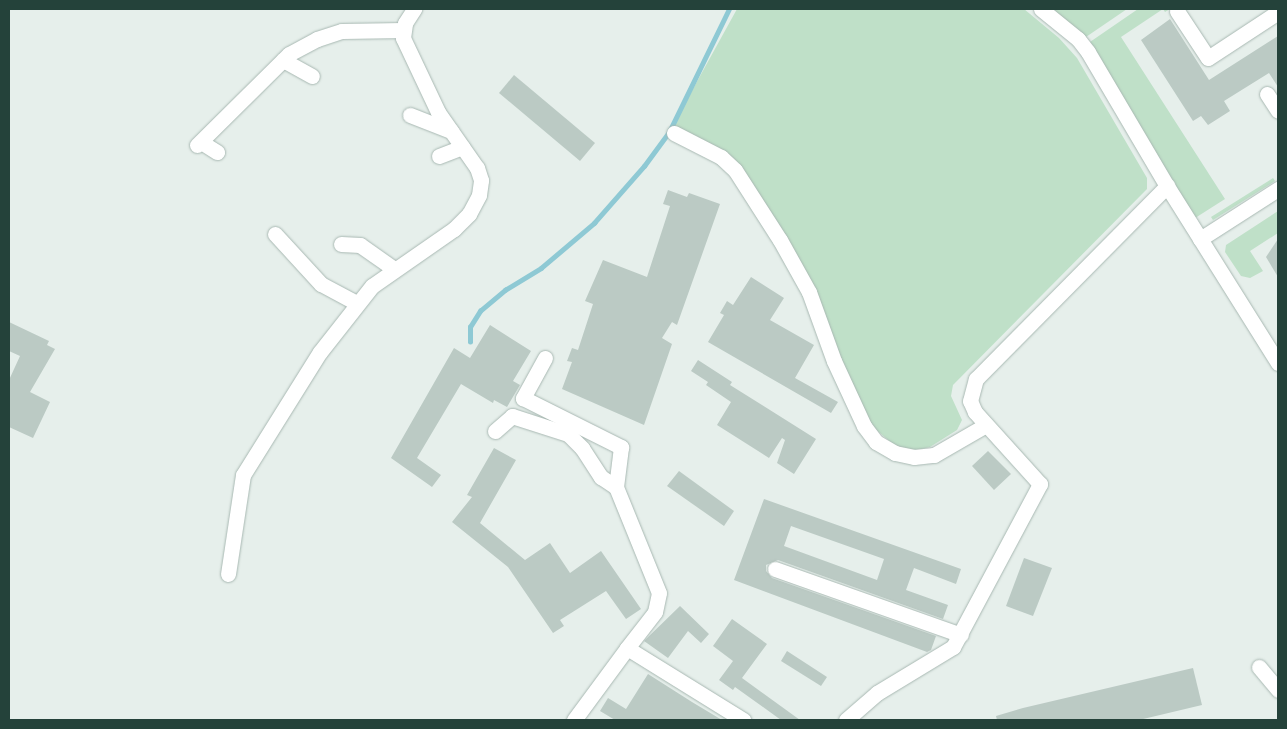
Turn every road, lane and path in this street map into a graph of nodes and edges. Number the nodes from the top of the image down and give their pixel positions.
1 (414, 9) edge
2 (1041, 9) edge
3 (1177, 11) dead end
4 (1278, 12) edge
5 (402, 30) junction
6 (283, 60) junction
7 (312, 76) dead end
8 (1267, 94) dead end
9 (1278, 112) edge
10 (410, 116) dead end
11 (451, 131) junction
12 (674, 133) dead end
13 (462, 147) junction
14 (217, 152) dead end
15 (439, 156) dead end
16 (1167, 186) junction
17 (1278, 189) edge
18 (275, 234) dead end
19 (1200, 239) junction
20 (341, 244) dead end
21 (394, 269) junction
22 (356, 303) junction
23 (545, 358) dead end
24 (1278, 363) edge
25 (986, 424) junction
26 (495, 431) dead end
27 (616, 487) junction
28 (775, 569) dead end
29 (228, 574) dead end
30 (961, 635) junction
31 (626, 648) junction
32 (1259, 667) dead end
33 (1278, 690) edge
34 (574, 720) edge
35 (743, 720) edge
36 (846, 720) edge

1 - 5 street
2 - 16 street
3 - 4 street
5 - 6 street
5 - 11 street
6 - 7 street
6 - 14 street
8 - 9 street
10 - 11 street
11 - 13 street
12 - 25 street
13 - 15 street
13 - 21 street
16 - 19 street
16 - 25 street
17 - 19 street
18 - 22 street
19 - 24 street
20 - 21 street
21 - 22 street
22 - 29 street
23 - 27 street
25 - 30 street
26 - 27 street
27 - 31 street
28 - 30 street
30 - 36 street
31 - 34 street
31 - 35 street
32 - 33 street

